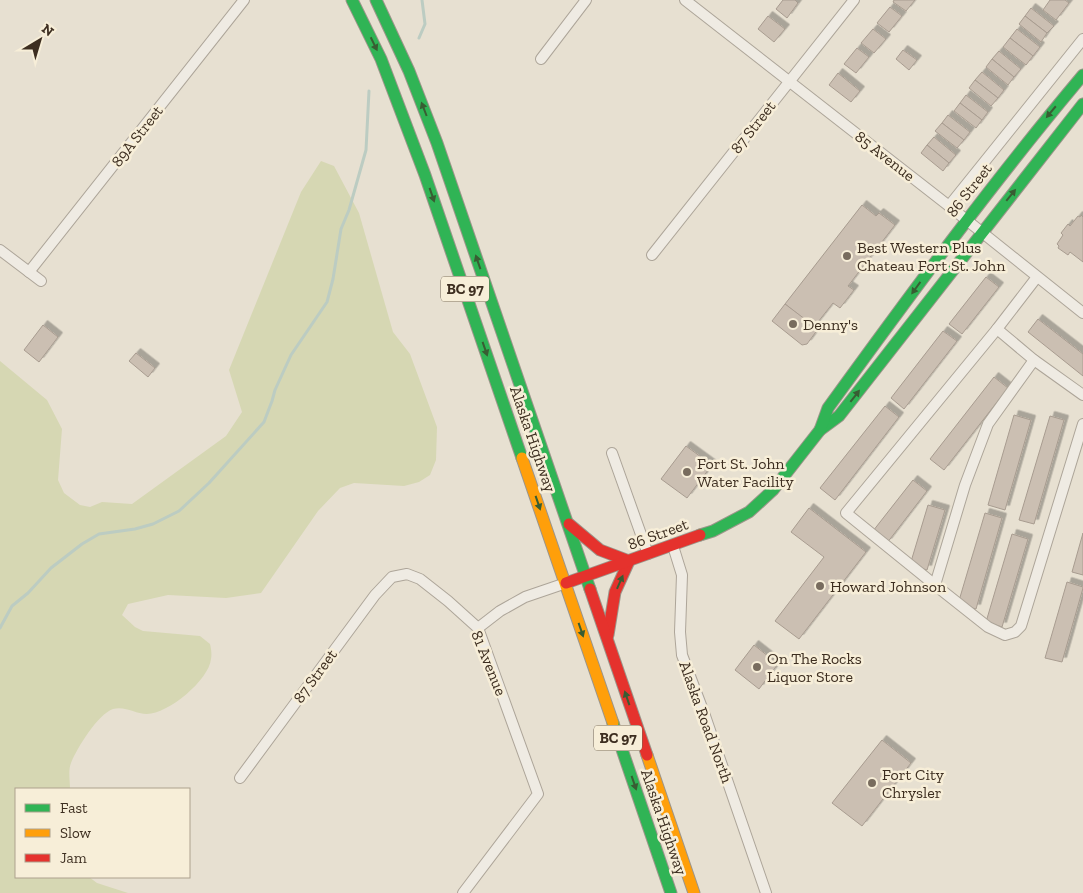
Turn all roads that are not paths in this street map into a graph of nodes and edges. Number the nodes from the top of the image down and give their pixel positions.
1 (244, 0) edge
2 (352, 0) edge
3 (376, 0) edge
4 (586, 0) edge
5 (685, 0) edge
6 (854, 0) edge
7 (1083, 39) edge
8 (540, 59) dead end
9 (1083, 75) edge
10 (790, 82) junction
11 (1083, 104) edge
12 (949, 206) junction
13 (966, 220) junction
14 (981, 233) junction
15 (0, 250) edge
16 (652, 254) dead end
17 (29, 272) junction
18 (1037, 277) junction
19 (41, 281) dead end
20 (1083, 313) edge
21 (997, 329) junction
22 (1034, 360) junction
23 (1083, 395) edge
24 (1083, 424) edge
25 (820, 430) junction
26 (612, 453) dead end
27 (568, 523) junction
28 (673, 546) junction
29 (648, 554) junction
30 (630, 561) junction
31 (586, 576) junction
32 (392, 577) joint
33 (566, 583) junction
34 (935, 585) junction
35 (478, 628) junction
36 (607, 639) junction
37 (240, 778) dead end
38 (463, 893) edge
39 (672, 893) edge
40 (694, 893) edge
41 (766, 893) edge

1 - 17 street, 89A Street
2 -> 33 main road, Alaska Highway / BC 97
27 -> 3 main road, Alaska Highway / BC 97
4 - 8 street
5 - 10 street, 85 Avenue
6 - 10 street, 87 Street
7 - 12 street, 86 Street
9 -> 13 main road, 86 Street
10 - 12 street, 85 Avenue
10 - 16 street, 87 Street
14 -> 11 main road, 86 Street
12 - 13 street, 85 Avenue
13 - 14 street, 85 Avenue
13 -> 25 main road, 86 Street
14 - 18 street, 85 Avenue
25 -> 14 main road, 86 Street
15 - 17 street
17 - 19 street
18 - 20 street, 85 Avenue
18 - 21 street
21 - 22 street
21 - 34 street
22 - 23 street
22 - 34 street
24 - 34 street
25 - 28 main road, 86 Street
26 - 29 street
27 - 30 main road
27 - 31 main road, Alaska Highway / BC 97
28 - 29 main road, 86 Street
28 - 41 street, Alaska Road North
29 - 30 main road, 86 Street
30 - 31 main road, 86 Street
36 -> 30 main road
31 - 33 main road, 86 Street
31 - 36 main road, Alaska Highway / BC 97
32 - 35 street, 81 Avenue
32 - 37 street, 87 Street
33 - 35 street, 86 Street
33 -> 39 main road, Alaska Highway / BC 97
35 - 38 street, 81 Avenue
40 -> 36 main road, Alaska Highway / BC 97

